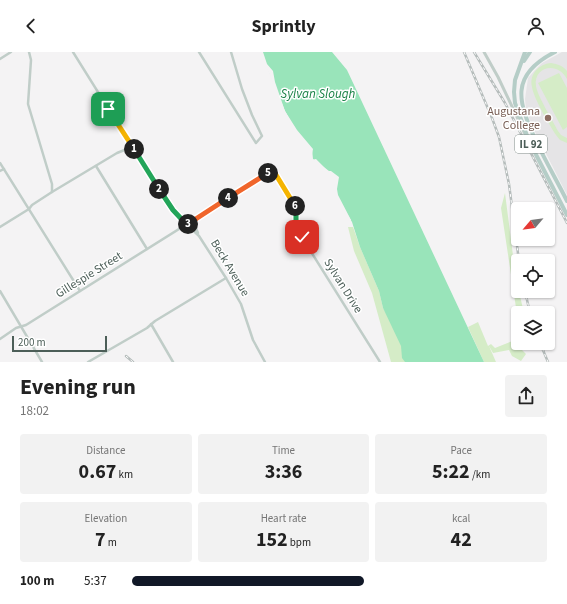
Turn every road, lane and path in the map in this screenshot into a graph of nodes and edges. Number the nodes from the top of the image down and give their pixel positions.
1 (11, 52) edge
2 (29, 52) edge
3 (73, 52) edge
4 (199, 52) edge
5 (230, 52) edge
6 (484, 52) edge
7 (525, 52) edge
8 (530, 52) edge
9 (555, 52) edge
10 (0, 59) edge
11 (518, 69) junction
12 (529, 140) junction
13 (132, 147) junction
14 (0, 163) edge
15 (96, 166) junction
16 (4, 169) junction
17 (0, 171) edge
18 (52, 192) junction
19 (567, 201) edge
20 (29, 209) junction
21 (567, 214) edge
22 (197, 218) junction
23 (187, 225) junction
24 (0, 227) edge
25 (200, 237) junction
26 (147, 249) junction
27 (226, 278) junction
28 (0, 291) edge
29 (80, 291) junction
30 (151, 324) junction
31 (21, 326) junction
32 (0, 339) edge
33 (42, 362) edge
34 (88, 362) edge
35 (173, 362) edge
36 (266, 362) edge
37 (380, 362) edge

1 - 10 street
2 - 18 street
3 - 13 street, Beck Avenue
4 - 5 street
6 - 12 street
7 - 11 main road, IL 92
8 - 11 main road
9 - 19 main road, IL 92
11 - 12 main road, IL 92
12 - 21 main road, IL 92
13 - 15 street
13 - 23 street, Beck Avenue
14 - 16 street
15 - 18 street
15 - 26 street
16 - 17 street
16 - 20 street
18 - 20 street
20 - 24 street
20 - 29 street
22 - 23 street, Sylvan Drive
22 - 25 street
22 - 37 street, Sylvan Drive
23 - 25 street, Beck Avenue
23 - 26 street, Gillespie Street
25 - 27 street, Beck Avenue
26 - 29 street, Gillespie Street
27 - 30 street
27 - 36 street, Beck Avenue
28 - 31 street
29 - 31 street, Gillespie Street
30 - 34 street
30 - 35 street
31 - 32 street, Gillespie Street
31 - 33 street

